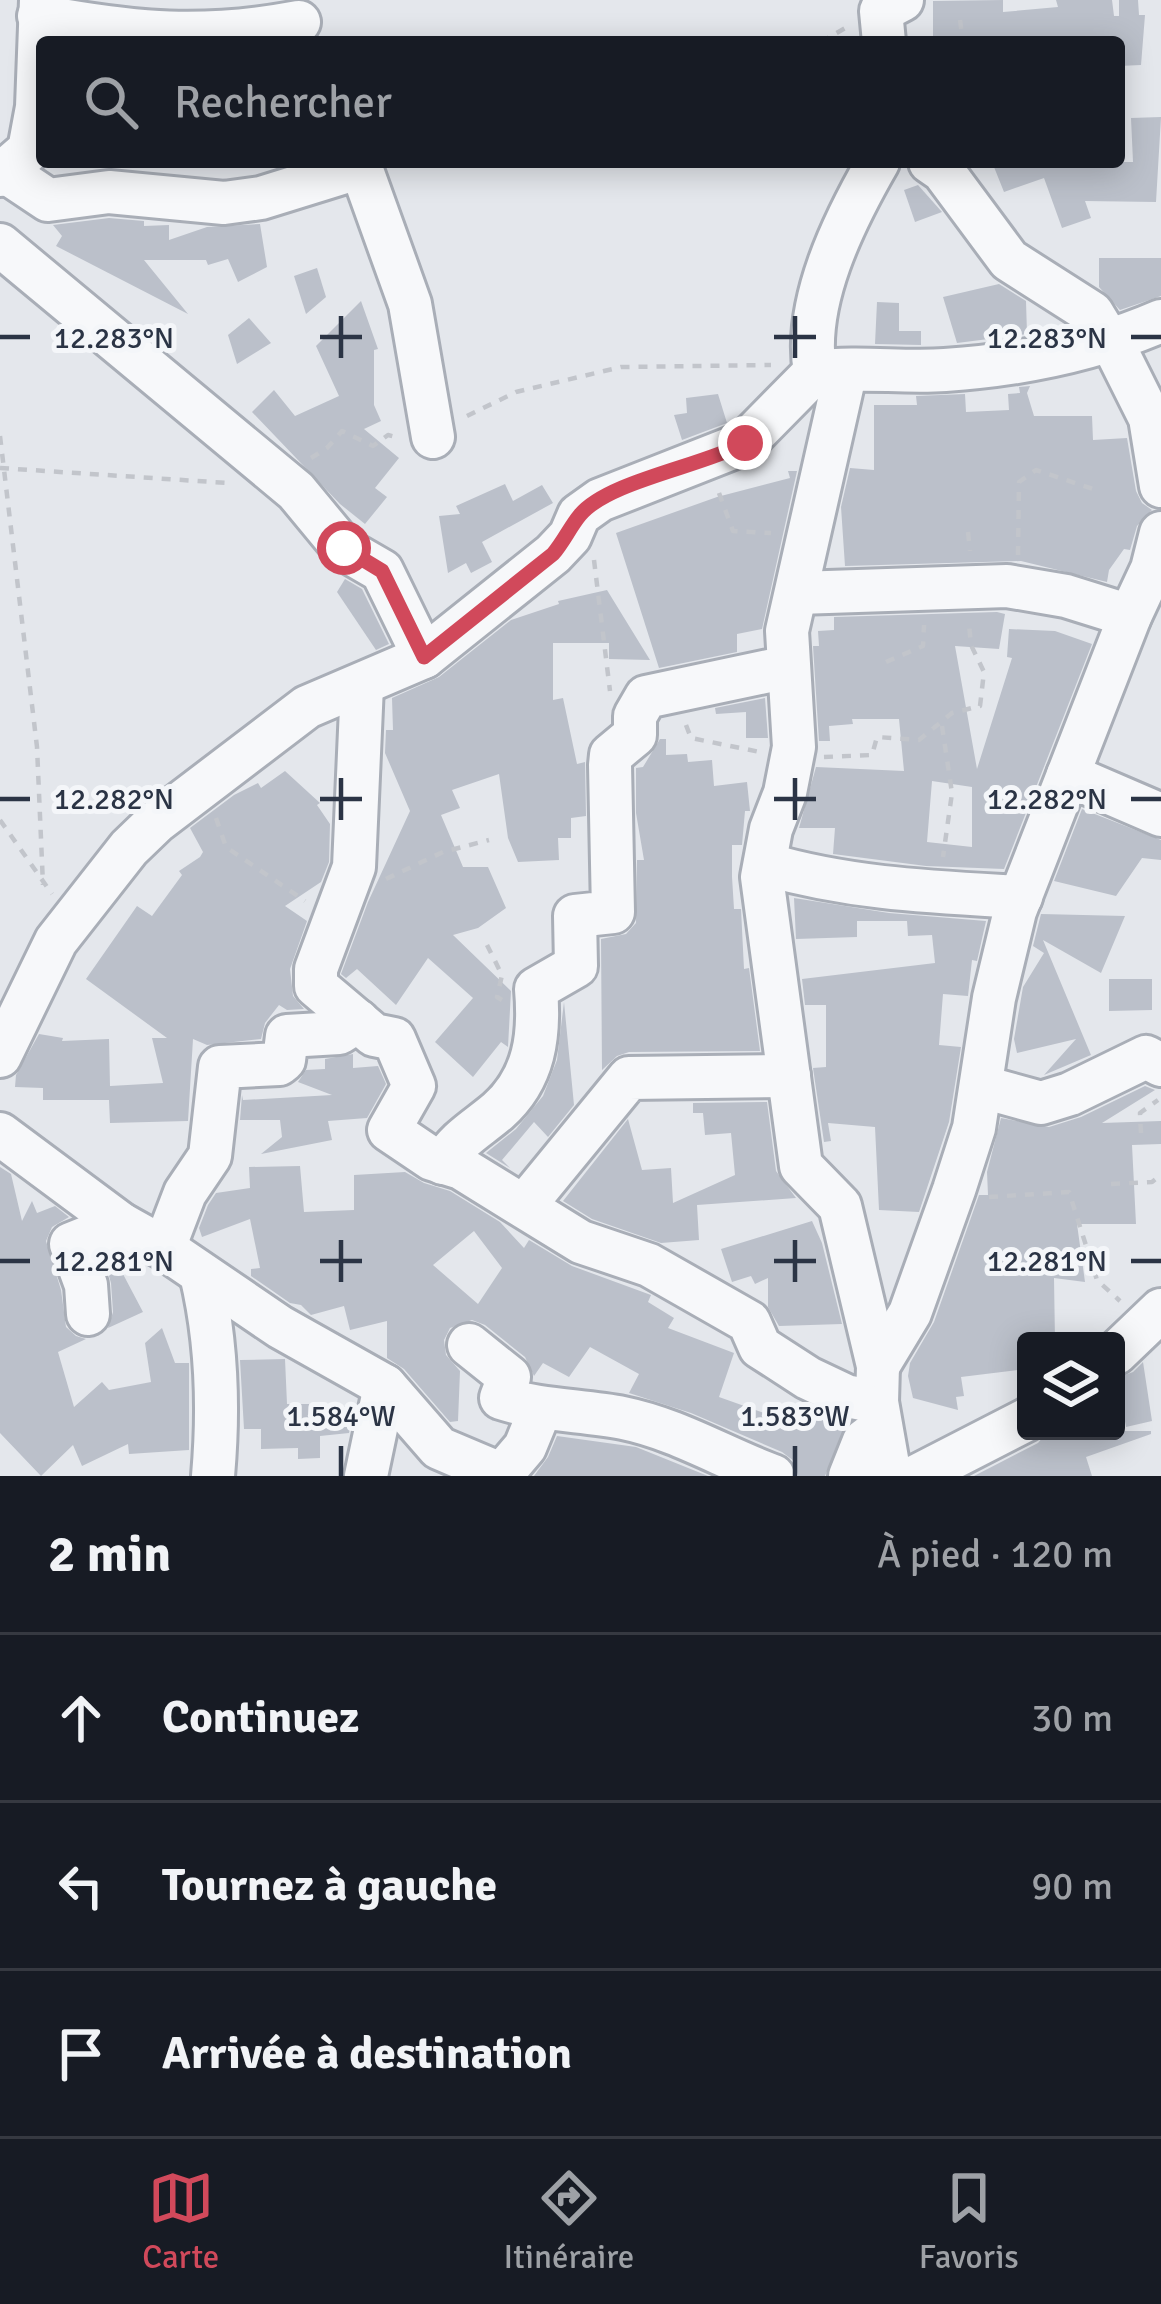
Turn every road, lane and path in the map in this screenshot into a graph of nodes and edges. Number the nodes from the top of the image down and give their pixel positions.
1 (40, 8) edge
2 (882, 15) edge
3 (960, 20) dead end
4 (298, 21) edge
5 (835, 36) edge
6 (962, 36) edge
7 (36, 112) edge
8 (349, 168) edge
9 (361, 168) edge
10 (875, 168) edge
11 (939, 168) edge
12 (3, 173) edge
13 (0, 245) edge
14 (1161, 321) edge
15 (1110, 341) junction
16 (831, 371) junction
17 (0, 436) edge
18 (434, 437) dead end
19 (710, 459) junction
20 (1161, 486) edge
21 (1096, 490) dead end
22 (576, 522) junction
23 (1161, 533) edge
24 (811, 534) junction
25 (962, 588) junction
26 (798, 593) junction
27 (1130, 616) junction
28 (424, 657) junction
29 (886, 662) dead end
30 (788, 667) junction
31 (362, 685) junction
32 (675, 691) junction
33 (942, 725) junction
34 (618, 748) junction
35 (793, 759) junction
36 (1068, 775) junction
37 (205, 784) junction
38 (1161, 814) edge
39 (0, 820) edge
40 (489, 840) dead end
41 (765, 864) junction
42 (350, 878) junction
43 (943, 892) junction
44 (1021, 897) junction
45 (334, 919) junction
46 (358, 1022) junction
47 (0, 1056) edge
48 (1161, 1065) edge
49 (789, 1076) junction
50 (982, 1087) junction
51 (1161, 1097) edge
52 (1141, 1133) dead end
53 (0, 1134) edge
54 (443, 1163) junction
55 (1161, 1175) edge
56 (1111, 1184) dead end
57 (954, 1190) junction
58 (524, 1206) junction
59 (121, 1224) junction
60 (164, 1248) junction
61 (201, 1274) junction
62 (88, 1314) dead end
63 (1141, 1329) edge
64 (469, 1345) dead end
65 (385, 1386) junction
66 (878, 1398) junction
67 (541, 1408) junction
68 (1017, 1429) edge
69 (989, 1459) edge
70 (504, 1475) edge
71 (213, 1476) edge
72 (366, 1476) edge
73 (773, 1476) edge
74 (850, 1476) edge
75 (890, 1476) edge
76 (917, 1476) edge

1 - 4 street
2 - 5 path
3 - 6 path
7 - 12 street
8 - 12 street
9 - 18 street
10 - 16 street
11 - 15 street
13 - 28 street
14 - 15 street
15 - 16 street
15 - 20 street
16 - 19 street
16 - 24 street
17 - 39 path
19 - 22 street
19 - 24 path
21 - 25 path
22 - 28 street
22 - 34 path
23 - 27 street
24 - 26 street
25 - 26 street
25 - 27 street
25 - 29 path
25 - 33 path
26 - 30 street
27 - 36 street
28 - 31 street
30 - 32 street
30 - 35 street
31 - 37 street
31 - 42 street
32 - 34 street
32 - 35 path
33 - 35 path
33 - 43 path
34 - 54 street
35 - 41 street
36 - 38 street
36 - 44 street
37 - 45 path
37 - 47 street
40 - 42 path
41 - 43 street
41 - 49 street
42 - 45 street
43 - 44 street
44 - 50 street
45 - 46 street
46 - 54 street
46 - 60 street
48 - 50 street
49 - 58 street
49 - 66 street
50 - 57 street
51 - 52 path
53 - 59 street
54 - 58 street
55 - 56 path
57 - 63 path
57 - 66 street
58 - 66 street
59 - 60 street
59 - 62 street
60 - 61 street
61 - 65 street
61 - 71 street
64 - 67 street
65 - 70 street
65 - 72 street
66 - 74 street
66 - 75 street
67 - 70 street
67 - 73 street
68 - 69 street
69 - 76 street

